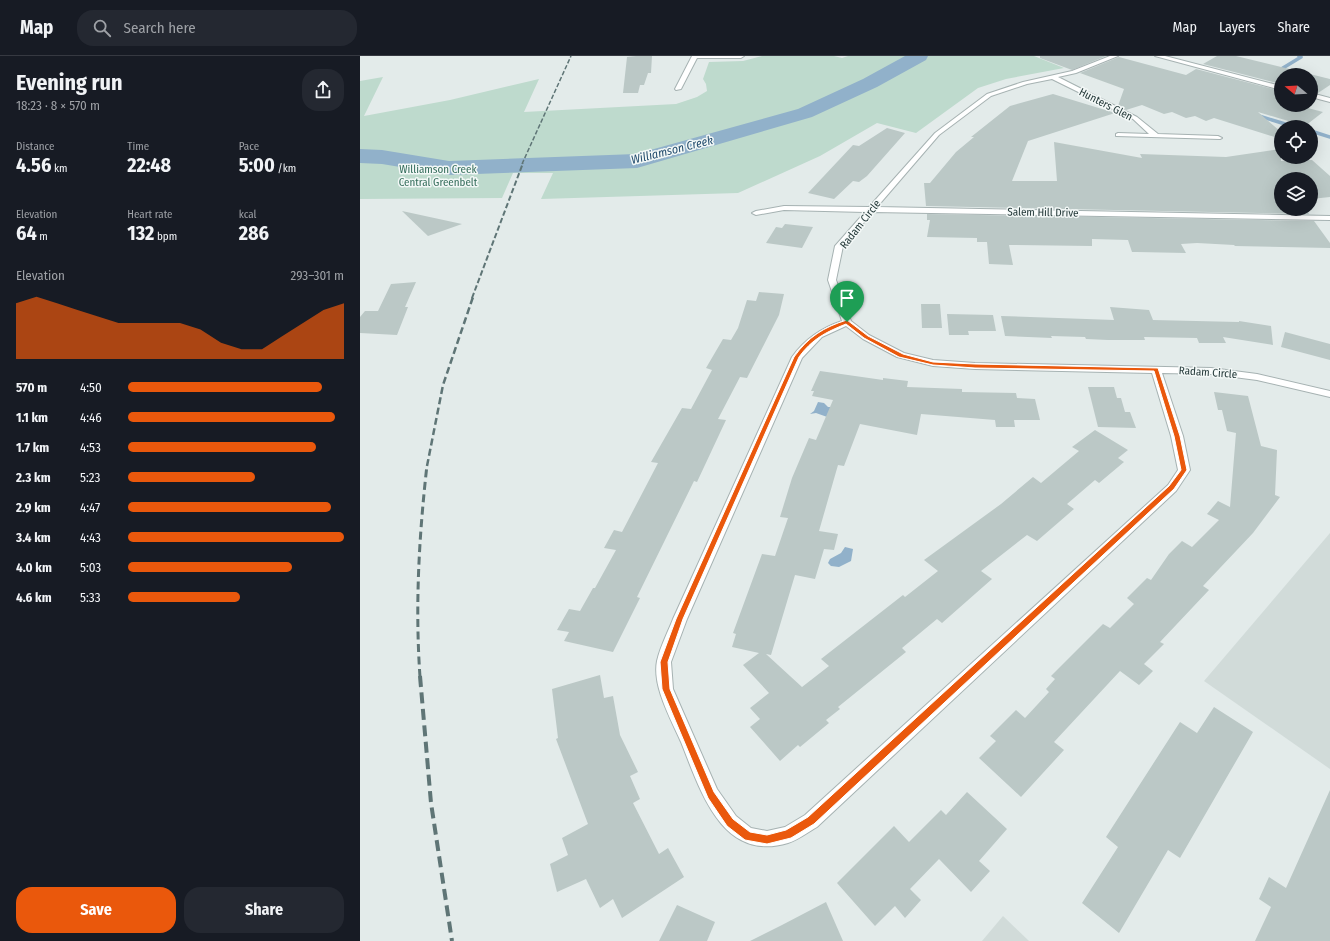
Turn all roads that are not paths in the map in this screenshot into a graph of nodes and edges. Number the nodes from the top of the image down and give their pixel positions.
1 (697, 56) edge
2 (741, 56) edge
3 (1115, 56) edge
4 (1158, 56) edge
5 (1053, 77) junction
6 (1274, 86) edge
7 (678, 89) dead end
8 (1318, 97) edge
9 (1330, 100) edge
10 (1118, 135) dead end
11 (1156, 136) junction
12 (1218, 138) dead end
13 (870, 209) junction
14 (756, 213) dead end
15 (1330, 218) edge
16 (847, 322) junction
17 (1156, 370) junction
18 (1330, 394) edge

1 - 2 street
1 - 7 street
3 - 5 street, Radam Circle
4 - 6 street
5 - 11 street, Hunters Glen
5 - 13 street, Radam Circle
8 - 9 street
10 - 11 street, Hunters Glen
11 - 12 street, Hunters Glen
13 - 14 street, Salem Hill Drive
13 - 15 street, Salem Hill Drive
13 - 16 street, Radam Circle
16 - 17 street, Radam Circle
16 - 17 street
17 - 18 street, Radam Circle

